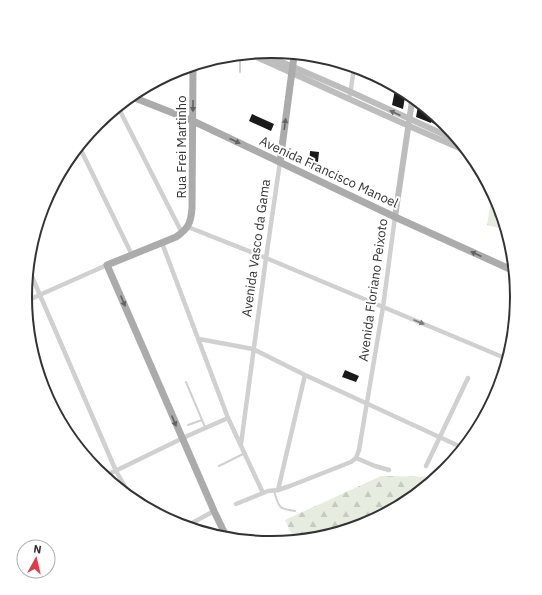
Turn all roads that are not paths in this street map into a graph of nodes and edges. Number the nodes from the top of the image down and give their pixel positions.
1 (269, 58) edge
2 (262, 59) edge
3 (293, 60) edge
4 (240, 61) edge
5 (292, 70) junction
6 (193, 71) edge
7 (240, 72) dead end
8 (353, 73) edge
9 (350, 95) junction
10 (138, 99) edge
11 (412, 105) edge
12 (121, 112) edge
13 (193, 122) junction
14 (409, 123) junction
15 (428, 131) junction
16 (449, 138) edge
17 (456, 146) edge
18 (82, 151) edge
19 (280, 162) junction
20 (395, 216) junction
21 (188, 227) junction
22 (182, 233) junction
23 (162, 243) junction
24 (132, 255) junction
25 (266, 258) junction
26 (107, 266) junction
27 (508, 268) edge
28 (33, 279) edge
29 (40, 295) junction
30 (32, 298) edge
31 (383, 307) junction
32 (198, 339) junction
33 (253, 349) junction
34 (502, 357) edge
35 (305, 375) junction
36 (468, 378) dead end
37 (186, 382) dead end
38 (367, 404) junction
39 (228, 418) junction
40 (202, 420) junction
41 (188, 425) dead end
42 (206, 428) junction
43 (182, 438) junction
44 (440, 438) junction
45 (241, 444) junction
46 (459, 446) edge
47 (245, 453) junction
48 (356, 458) junction
49 (219, 466) dead end
50 (426, 466) dead end
51 (389, 470) dead end
52 (116, 471) junction
53 (110, 474) edge
54 (124, 486) edge
55 (276, 490) junction
56 (263, 493) junction
57 (236, 504) dead end
58 (294, 511) dead end
59 (214, 512) junction
60 (192, 523) dead end
61 (224, 532) edge

1 - 5 street
2 - 5 street
3 - 5 main road, Avenida Vasco da Gama
4 - 7 lane
5 - 9 street
19 -> 5 main road, Avenida Vasco da Gama
6 -> 13 main road, Rua Frei Martinho
8 - 9 street
9 - 14 street
10 - 13 main road, Avenida Francisco Manoel
11 - 14 street, Avenida Floriano Peixoto
12 - 22 street
13 -> 19 main road, Avenida Francisco Manoel
13 - 21 main road, Rua Frei Martinho
14 - 15 street
14 - 20 street, Avenida Floriano Peixoto
15 - 16 street
15 - 17 street
18 - 24 street
19 - 20 main road, Avenida Francisco Manoel
19 - 25 street, Avenida Vasco da Gama
27 -> 20 main road, Avenida Francisco Manoel
20 - 31 street, Avenida Floriano Peixoto
21 - 22 main road
21 - 25 street
22 - 23 main road
23 - 24 main road
23 - 32 street
24 - 26 main road
25 - 31 street
25 - 33 street, Avenida Vasco da Gama
26 - 29 street
26 -> 43 main road
28 - 29 street
29 - 30 street
29 - 52 street
31 -> 34 street
31 - 38 street, Avenida Floriano Peixoto
32 - 33 street
32 - 39 street
33 - 35 street
33 - 45 street, Avenida Vasco da Gama
35 - 38 street
35 - 55 street
36 - 44 street
37 - 40 lane
38 - 44 street
38 - 48 street, Avenida Floriano Peixoto
39 - 42 street
39 - 45 street
40 - 41 lane
40 - 42 lane
42 - 43 street
43 - 52 street
43 - 59 main road
44 - 46 street
44 - 50 street
45 - 47 street
47 - 49 lane
47 - 56 street
48 - 51 street
48 - 55 street
52 - 53 street
52 - 54 street
55 - 56 street
55 - 58 lane
56 - 57 street
59 - 60 street
59 - 61 main road

